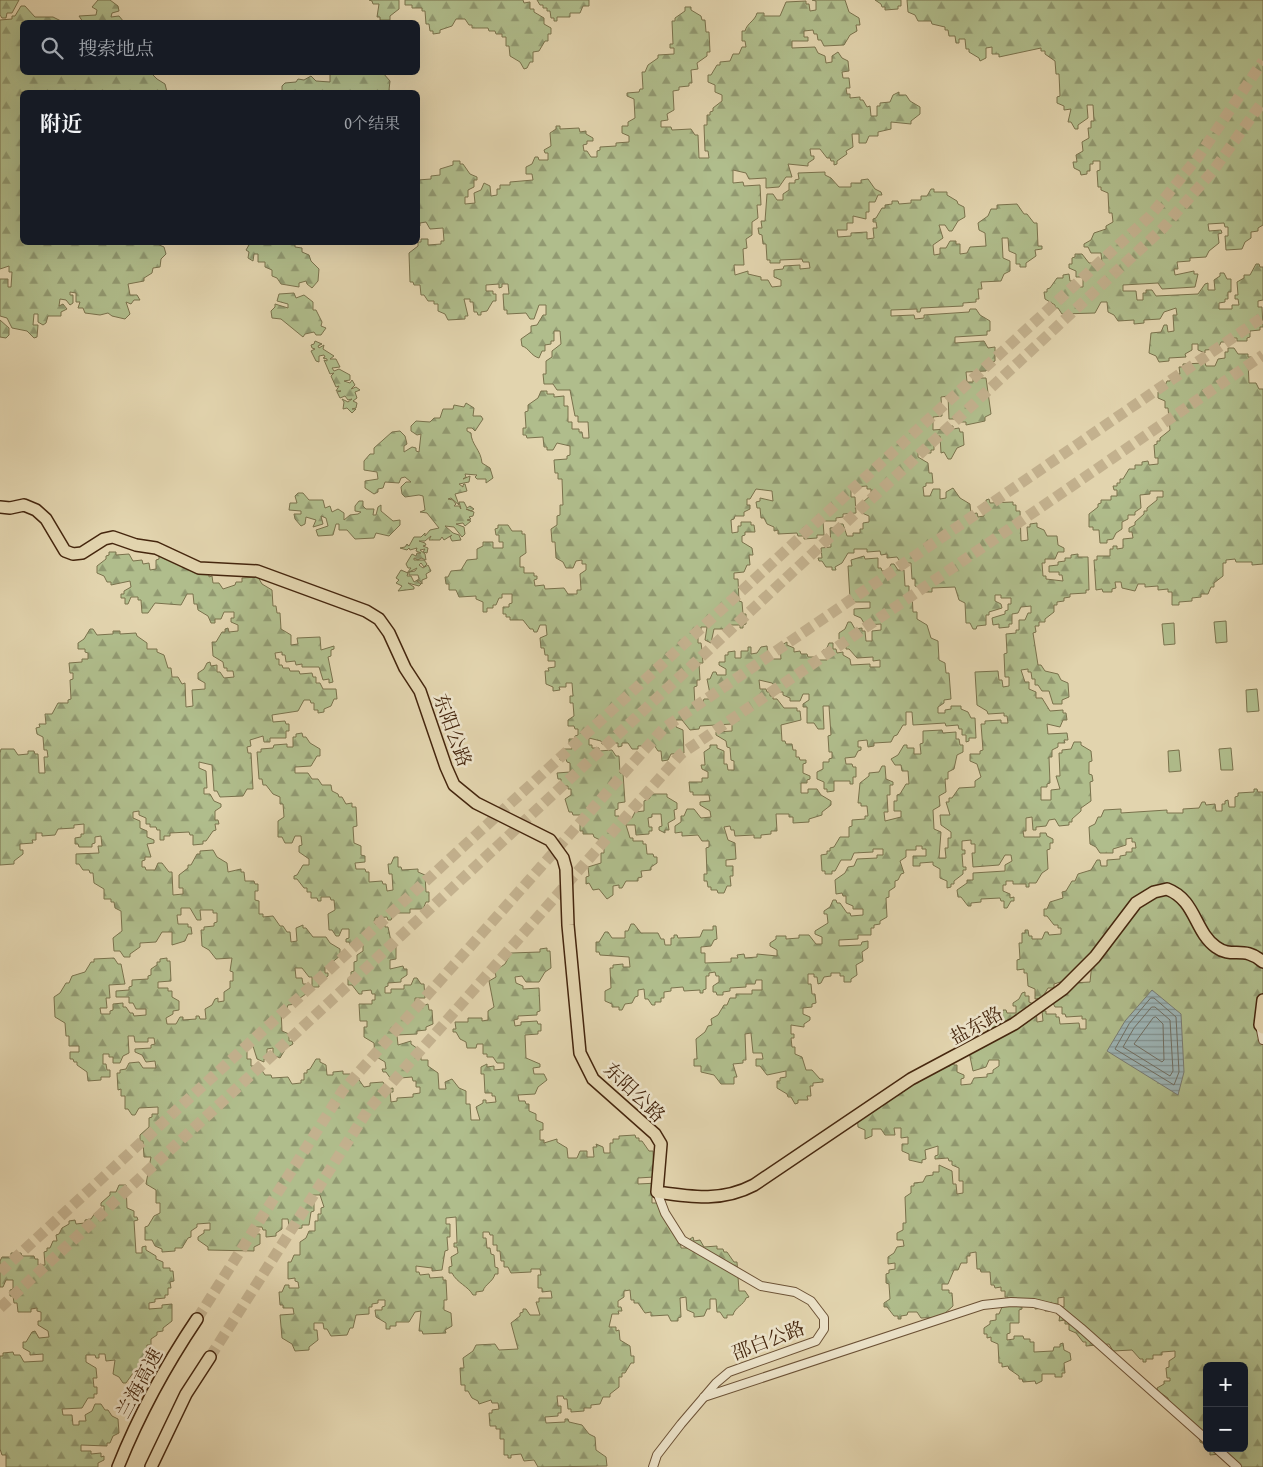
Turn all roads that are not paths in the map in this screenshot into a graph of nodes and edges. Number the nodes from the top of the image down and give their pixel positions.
1 (0, 507) edge
2 (1263, 962) edge
3 (1263, 1000) edge
4 (1261, 1027) edge
5 (1263, 1040) edge
6 (658, 1192) junction
7 (197, 1319) tunnel mouth
8 (210, 1356) tunnel mouth
9 (704, 1397) junction
10 (1203, 1436) edge
11 (1220, 1452) edge
12 (118, 1467) edge
13 (152, 1467) edge
14 (653, 1467) edge
15 (1237, 1467) edge

1 - 6 highway, 东阳公路
2 - 6 highway, 盐东路
3 - 4 highway
4 - 5 street
6 - 9 street, 邵白公路
7 - 12 highway, 兰海高速
8 - 13 highway
9 - 10 street
9 - 14 street, 邵白公路
11 - 15 street

